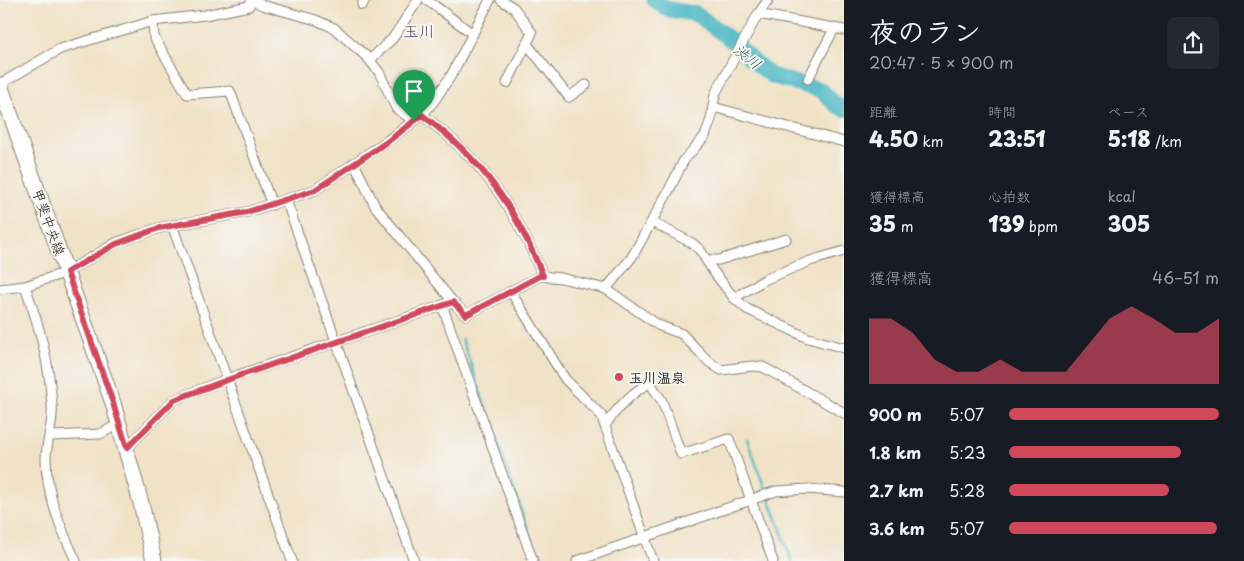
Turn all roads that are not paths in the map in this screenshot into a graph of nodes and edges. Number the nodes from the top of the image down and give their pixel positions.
1 (253, 0) edge
2 (418, 0) edge
3 (427, 0) edge
4 (490, 0) edge
5 (500, 0) edge
6 (768, 0) edge
7 (758, 14) junction
8 (153, 21) junction
9 (834, 29) junction
10 (844, 30) edge
11 (473, 34) junction
12 (527, 44) junction
13 (370, 60) junction
14 (808, 79) dead end
15 (506, 83) dead end
16 (0, 85) edge
17 (586, 85) dead end
18 (713, 107) junction
19 (418, 118) junction
20 (844, 142) edge
21 (354, 163) junction
22 (286, 200) junction
23 (272, 205) junction
24 (652, 222) junction
25 (172, 225) junction
26 (786, 240) dead end
27 (844, 251) edge
28 (706, 260) junction
29 (67, 272) junction
30 (543, 276) junction
31 (25, 286) junction
32 (0, 289) edge
33 (606, 289) junction
34 (511, 292) junction
35 (734, 298) junction
36 (453, 302) junction
37 (442, 305) junction
38 (336, 341) junction
39 (844, 348) edge
40 (227, 380) junction
41 (844, 413) edge
42 (119, 424) junction
43 (605, 424) junction
44 (50, 436) junction
45 (127, 448) junction
46 (844, 492) edge
47 (751, 499) junction
48 (645, 537) junction
49 (76, 561) edge
50 (154, 561) edge
51 (292, 561) edge
52 (414, 561) edge
53 (533, 561) edge
54 (577, 561) edge
55 (654, 561) edge
56 (773, 561) edge

1 - 8 street
1 - 13 street
2 - 13 street
3 - 11 street
4 - 11 street
5 - 12 street
6 - 7 street
7 - 9 street
7 - 18 street
8 - 16 street
8 - 23 street
9 - 10 street
9 - 14 street
11 - 19 street
12 - 15 street
12 - 17 street
13 - 19 street
16 - 29 main road, 甲斐中央線
18 - 20 street
18 - 24 street
19 - 21 street
19 - 30 street
21 - 22 street
21 - 36 street
22 - 23 street
22 - 38 street
23 - 25 street
24 - 28 street
24 - 33 street
25 - 29 street
25 - 40 street
26 - 28 street
27 - 35 street
28 - 35 street
29 - 31 street
29 - 42 main road, 甲斐中央線
30 - 33 street
30 - 34 street
31 - 32 street
31 - 44 street
33 - 41 street
34 - 36 street
34 - 43 street
35 - 39 street
36 - 37 street
37 - 38 street
37 - 53 street
38 - 40 street
38 - 52 street
40 - 45 street
40 - 51 street
42 - 44 street
42 - 45 main road, 甲斐中央線
43 - 47 street
43 - 48 street
44 - 49 street
45 - 50 main road, 甲斐中央線
46 - 47 street
47 - 48 street
47 - 56 street
48 - 54 street
48 - 55 street

